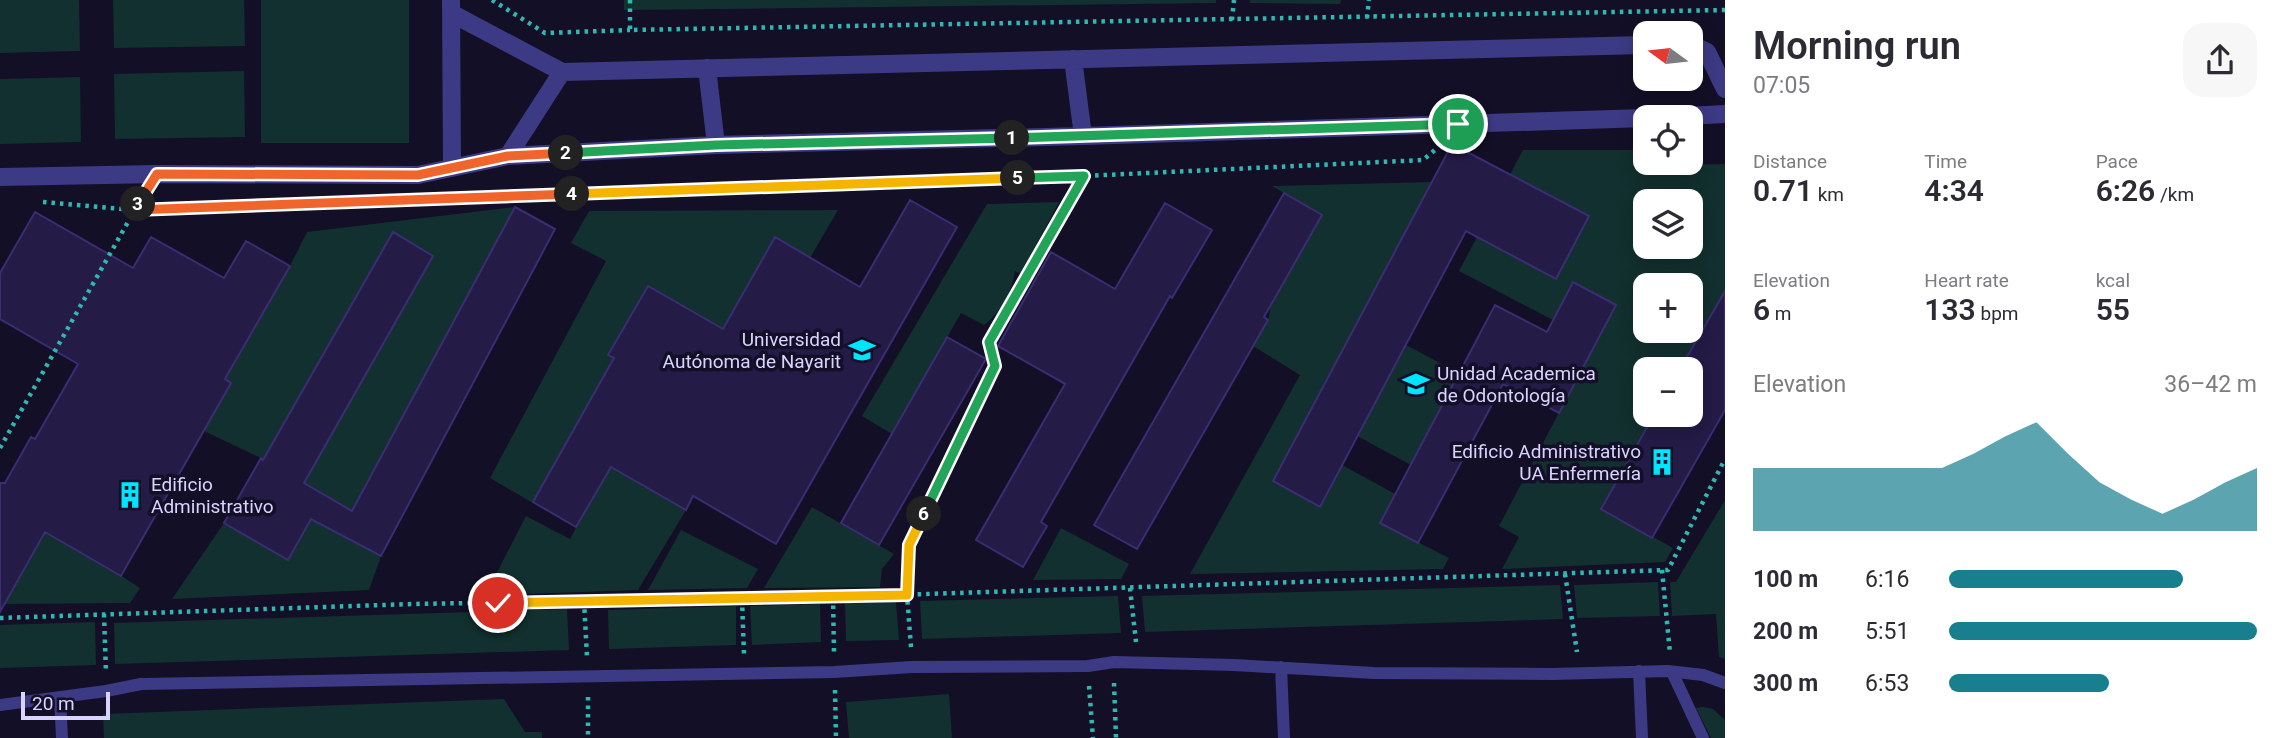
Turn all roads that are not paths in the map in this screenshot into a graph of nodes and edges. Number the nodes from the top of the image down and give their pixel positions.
1 (451, 7) edge
2 (1633, 45) edge
3 (1703, 49) edge
4 (1073, 59) junction
5 (707, 68) junction
6 (562, 72) junction
7 (1725, 89) edge
8 (1725, 114) edge
9 (1703, 115) edge
10 (1633, 118) edge
11 (1083, 136) junction
12 (716, 145) junction
13 (508, 156) junction
14 (452, 167) junction
15 (0, 177) edge
16 (1281, 667) junction
17 (1639, 671) junction
18 (1672, 672) junction
19 (1725, 683) edge
20 (60, 698) junction
21 (0, 705) edge
22 (62, 738) edge
23 (1283, 738) edge
24 (1642, 738) edge
25 (1703, 738) edge

1 - 6 street
1 - 14 street
2 - 4 street
3 - 7 street
4 - 5 street
4 - 11 street
5 - 6 street
5 - 12 street
6 - 13 street
8 - 9 street
10 - 11 street
11 - 12 street
12 - 13 street
13 - 14 street
14 - 15 street
16 - 17 lane
16 - 20 lane
16 - 23 lane
17 - 18 lane
17 - 24 lane
18 - 19 lane
18 - 25 lane
20 - 21 lane
20 - 22 lane

